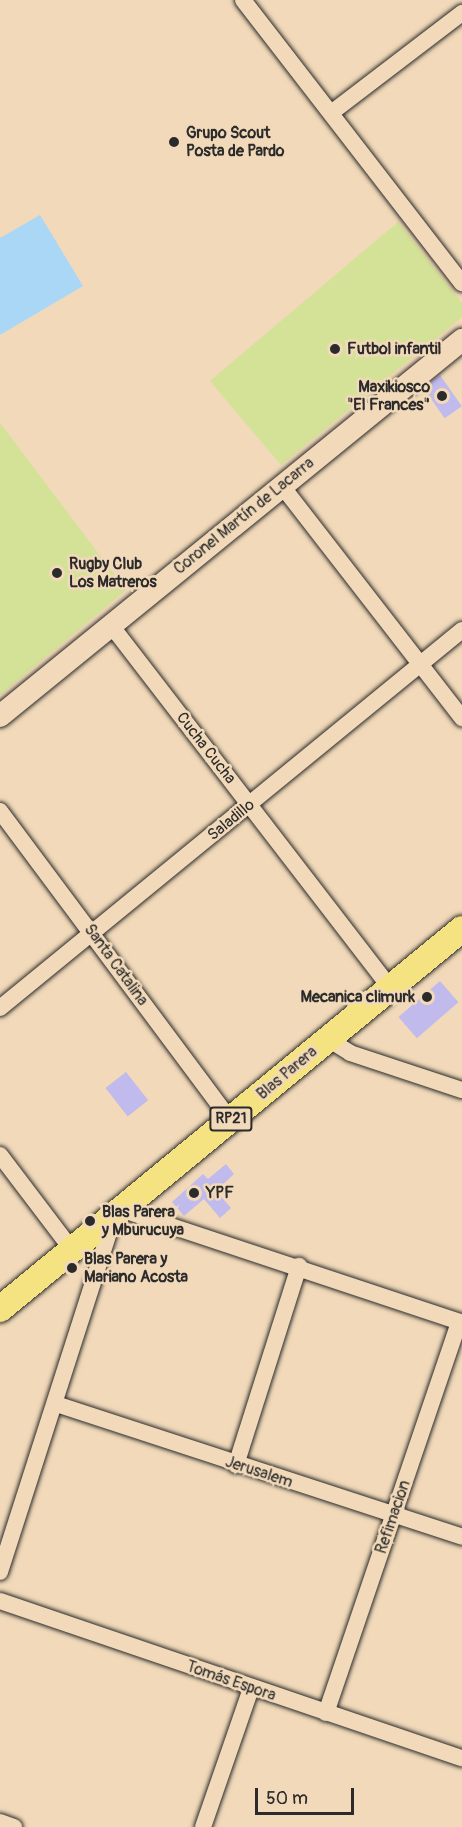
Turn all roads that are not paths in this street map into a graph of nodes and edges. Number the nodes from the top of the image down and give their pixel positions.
1 (243, 0) edge
2 (462, 13) edge
3 (331, 113) junction
4 (462, 283) edge
5 (462, 340) edge
6 (282, 486) junction
7 (110, 624) junction
8 (462, 630) edge
9 (421, 663) junction
10 (0, 716) edge
11 (462, 718) edge
12 (250, 804) junction
13 (0, 811) edge
14 (462, 929) edge
15 (93, 933) junction
16 (390, 987) junction
17 (0, 1008) edge
18 (328, 1039) junction
19 (462, 1090) edge
20 (230, 1120) junction
21 (0, 1155) edge
22 (118, 1214) junction
23 (73, 1251) junction
24 (298, 1266) junction
25 (0, 1309) edge
26 (460, 1322) edge
27 (56, 1404) junction
28 (236, 1465) junction
29 (393, 1516) junction
30 (462, 1537) edge
31 (0, 1572) edge
32 (0, 1601) edge
33 (251, 1688) junction
34 (326, 1713) junction
35 (462, 1758) edge
36 (0, 1822) edge
37 (14, 1827) edge
38 (203, 1827) edge

1 - 3 street
2 - 3 street
3 - 4 street
5 - 6 street, Coronel Martín de Lacarra
6 - 7 street, Coronel Martín de Lacarra
6 - 9 street
7 - 10 street, Coronel Martín de Lacarra
7 - 12 street, Cucha Cucha
8 - 9 street, Saladillo
9 - 11 street
9 - 12 street, Saladillo
12 - 15 street, Saladillo
12 - 16 street, Cucha Cucha
13 - 15 street, Santa Catalina
14 - 16 main road, Blas Parera / RP21
15 - 17 street, Saladillo
15 - 20 street, Santa Catalina
16 - 18 main road, Blas Parera / RP21
18 - 19 street
18 - 20 main road, Blas Parera / RP21
20 - 22 main road, Blas Parera / RP21
21 - 23 street
22 - 23 main road, Blas Parera / RP21
22 - 24 street
22 - 27 street
23 - 25 main road, Blas Parera / RP21
24 - 26 street
24 - 28 street
26 - 29 street, Refimacion
27 - 28 street, Jerusalem
27 - 31 street
28 - 29 street, Jerusalem
29 - 30 street, Jerusalem
29 - 34 street, Refimacion
32 - 33 street, Tomás Espora
33 - 34 street, Tomás Espora
33 - 38 street
34 - 35 street, Tomás Espora
36 - 37 street

